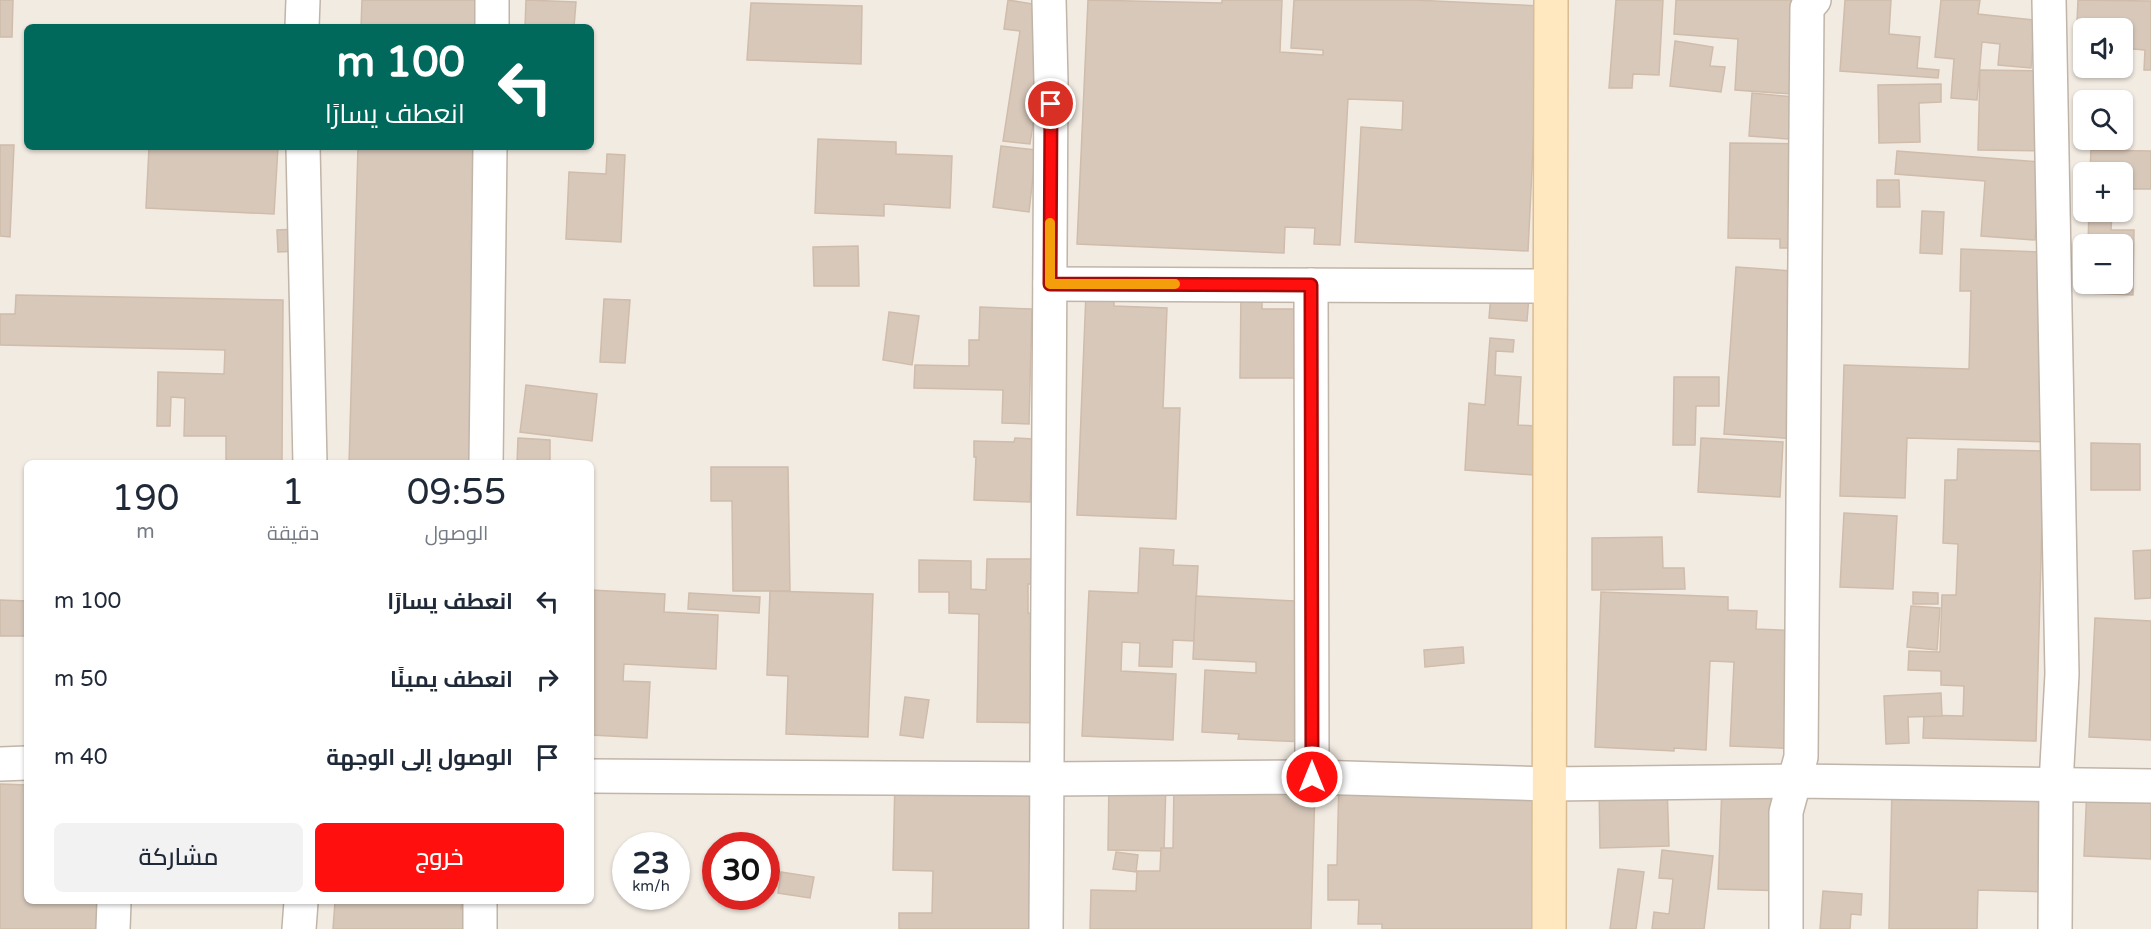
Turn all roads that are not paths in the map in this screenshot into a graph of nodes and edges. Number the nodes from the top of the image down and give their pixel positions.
1 (303, 0) edge
2 (492, 0) edge
3 (1049, 0) edge
4 (1551, 0) edge
5 (1814, 0) edge
6 (2049, 0) edge
7 (302, 24) edge
8 (492, 24) edge
9 (303, 150) edge
10 (490, 150) edge
11 (1050, 284) junction
12 (1311, 285) junction
13 (1550, 286) junction
14 (310, 460) edge
15 (486, 460) edge
16 (24, 763) edge
17 (0, 764) edge
18 (594, 776) edge
19 (1312, 777) junction
20 (1046, 779) junction
21 (1795, 781) junction
22 (1549, 784) junction
23 (2056, 784) junction
24 (2151, 786) edge
25 (114, 904) edge
26 (301, 904) edge
27 (480, 904) edge
28 (113, 929) edge
29 (299, 929) edge
30 (480, 929) edge
31 (1046, 929) edge
32 (1549, 929) edge
33 (1786, 929) edge
34 (2055, 929) edge

1 - 7 street
2 - 8 street
3 - 11 street
4 - 13 main road
5 - 21 street
6 - 23 street
9 - 14 street
10 - 15 street
11 - 12 street
11 - 20 street
12 - 13 street
12 - 19 street
13 - 22 main road
16 - 17 street
18 - 20 street
19 - 20 street
19 - 22 street
20 - 31 street
21 - 22 street
21 - 23 street
21 - 33 street
22 - 32 main road
23 - 24 street
23 - 34 street
25 - 28 street
26 - 29 street
27 - 30 street

